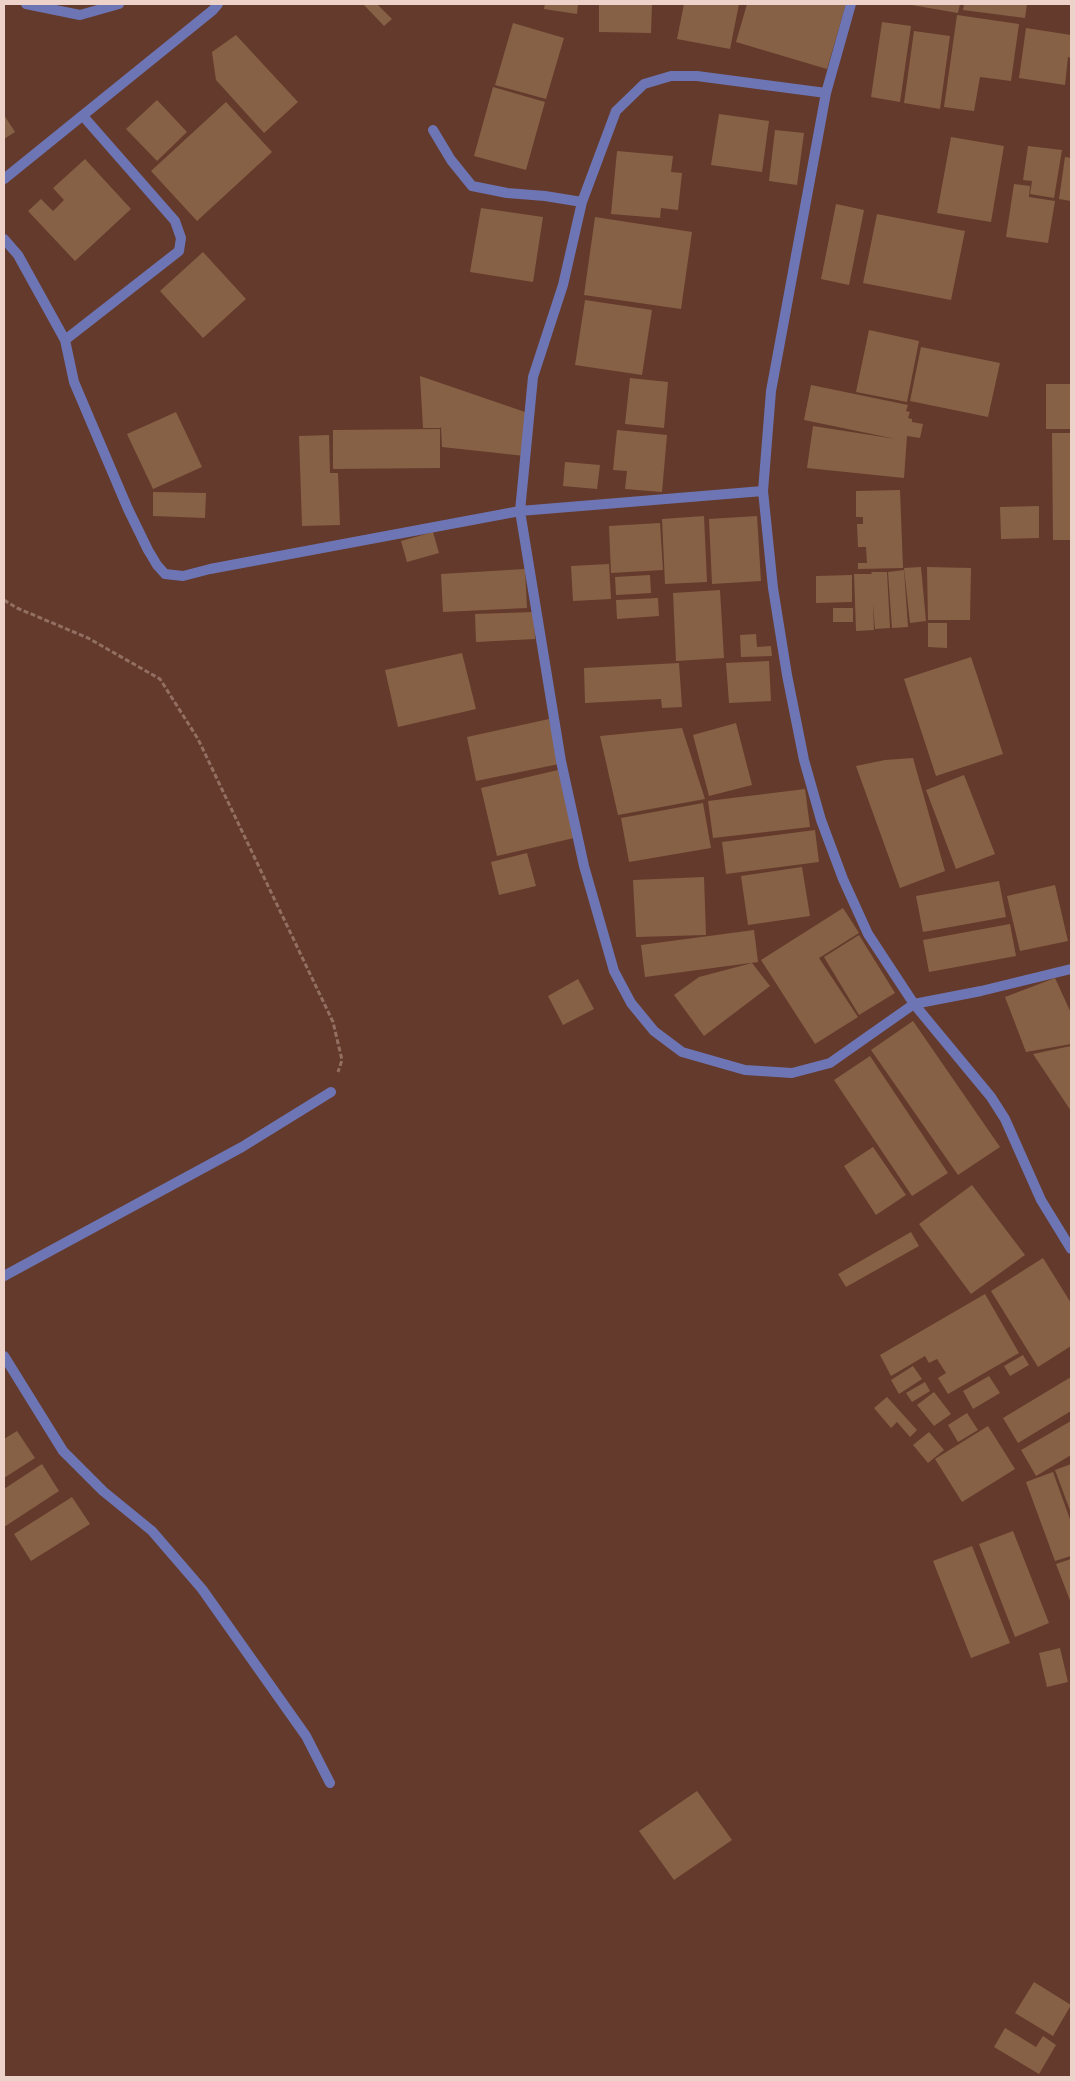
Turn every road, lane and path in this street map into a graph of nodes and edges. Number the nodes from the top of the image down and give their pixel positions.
1 (26, 4) edge
2 (119, 4) edge
3 (218, 4) edge
4 (851, 4) edge
5 (826, 93) junction
6 (83, 116) junction
7 (433, 130) dead end
8 (4, 179) edge
9 (582, 202) junction
10 (4, 239) edge
11 (65, 340) junction
12 (763, 491) junction
13 (520, 510) junction
14 (4, 600) edge
15 (1071, 969) edge
16 (914, 1004) junction
17 (332, 1092) joint
18 (1071, 1249) edge
19 (4, 1276) edge
20 (4, 1356) edge
21 (330, 1783) dead end

1 - 2 street
3 - 6 street
4 - 5 street
5 - 9 street
5 - 12 street
6 - 8 street
6 - 11 street
7 - 9 street
9 - 13 street
10 - 11 street
11 - 13 street
12 - 13 street
12 - 16 street
13 - 16 street
14 - 17 path
15 - 16 street
16 - 18 street
17 - 19 street
20 - 21 street

